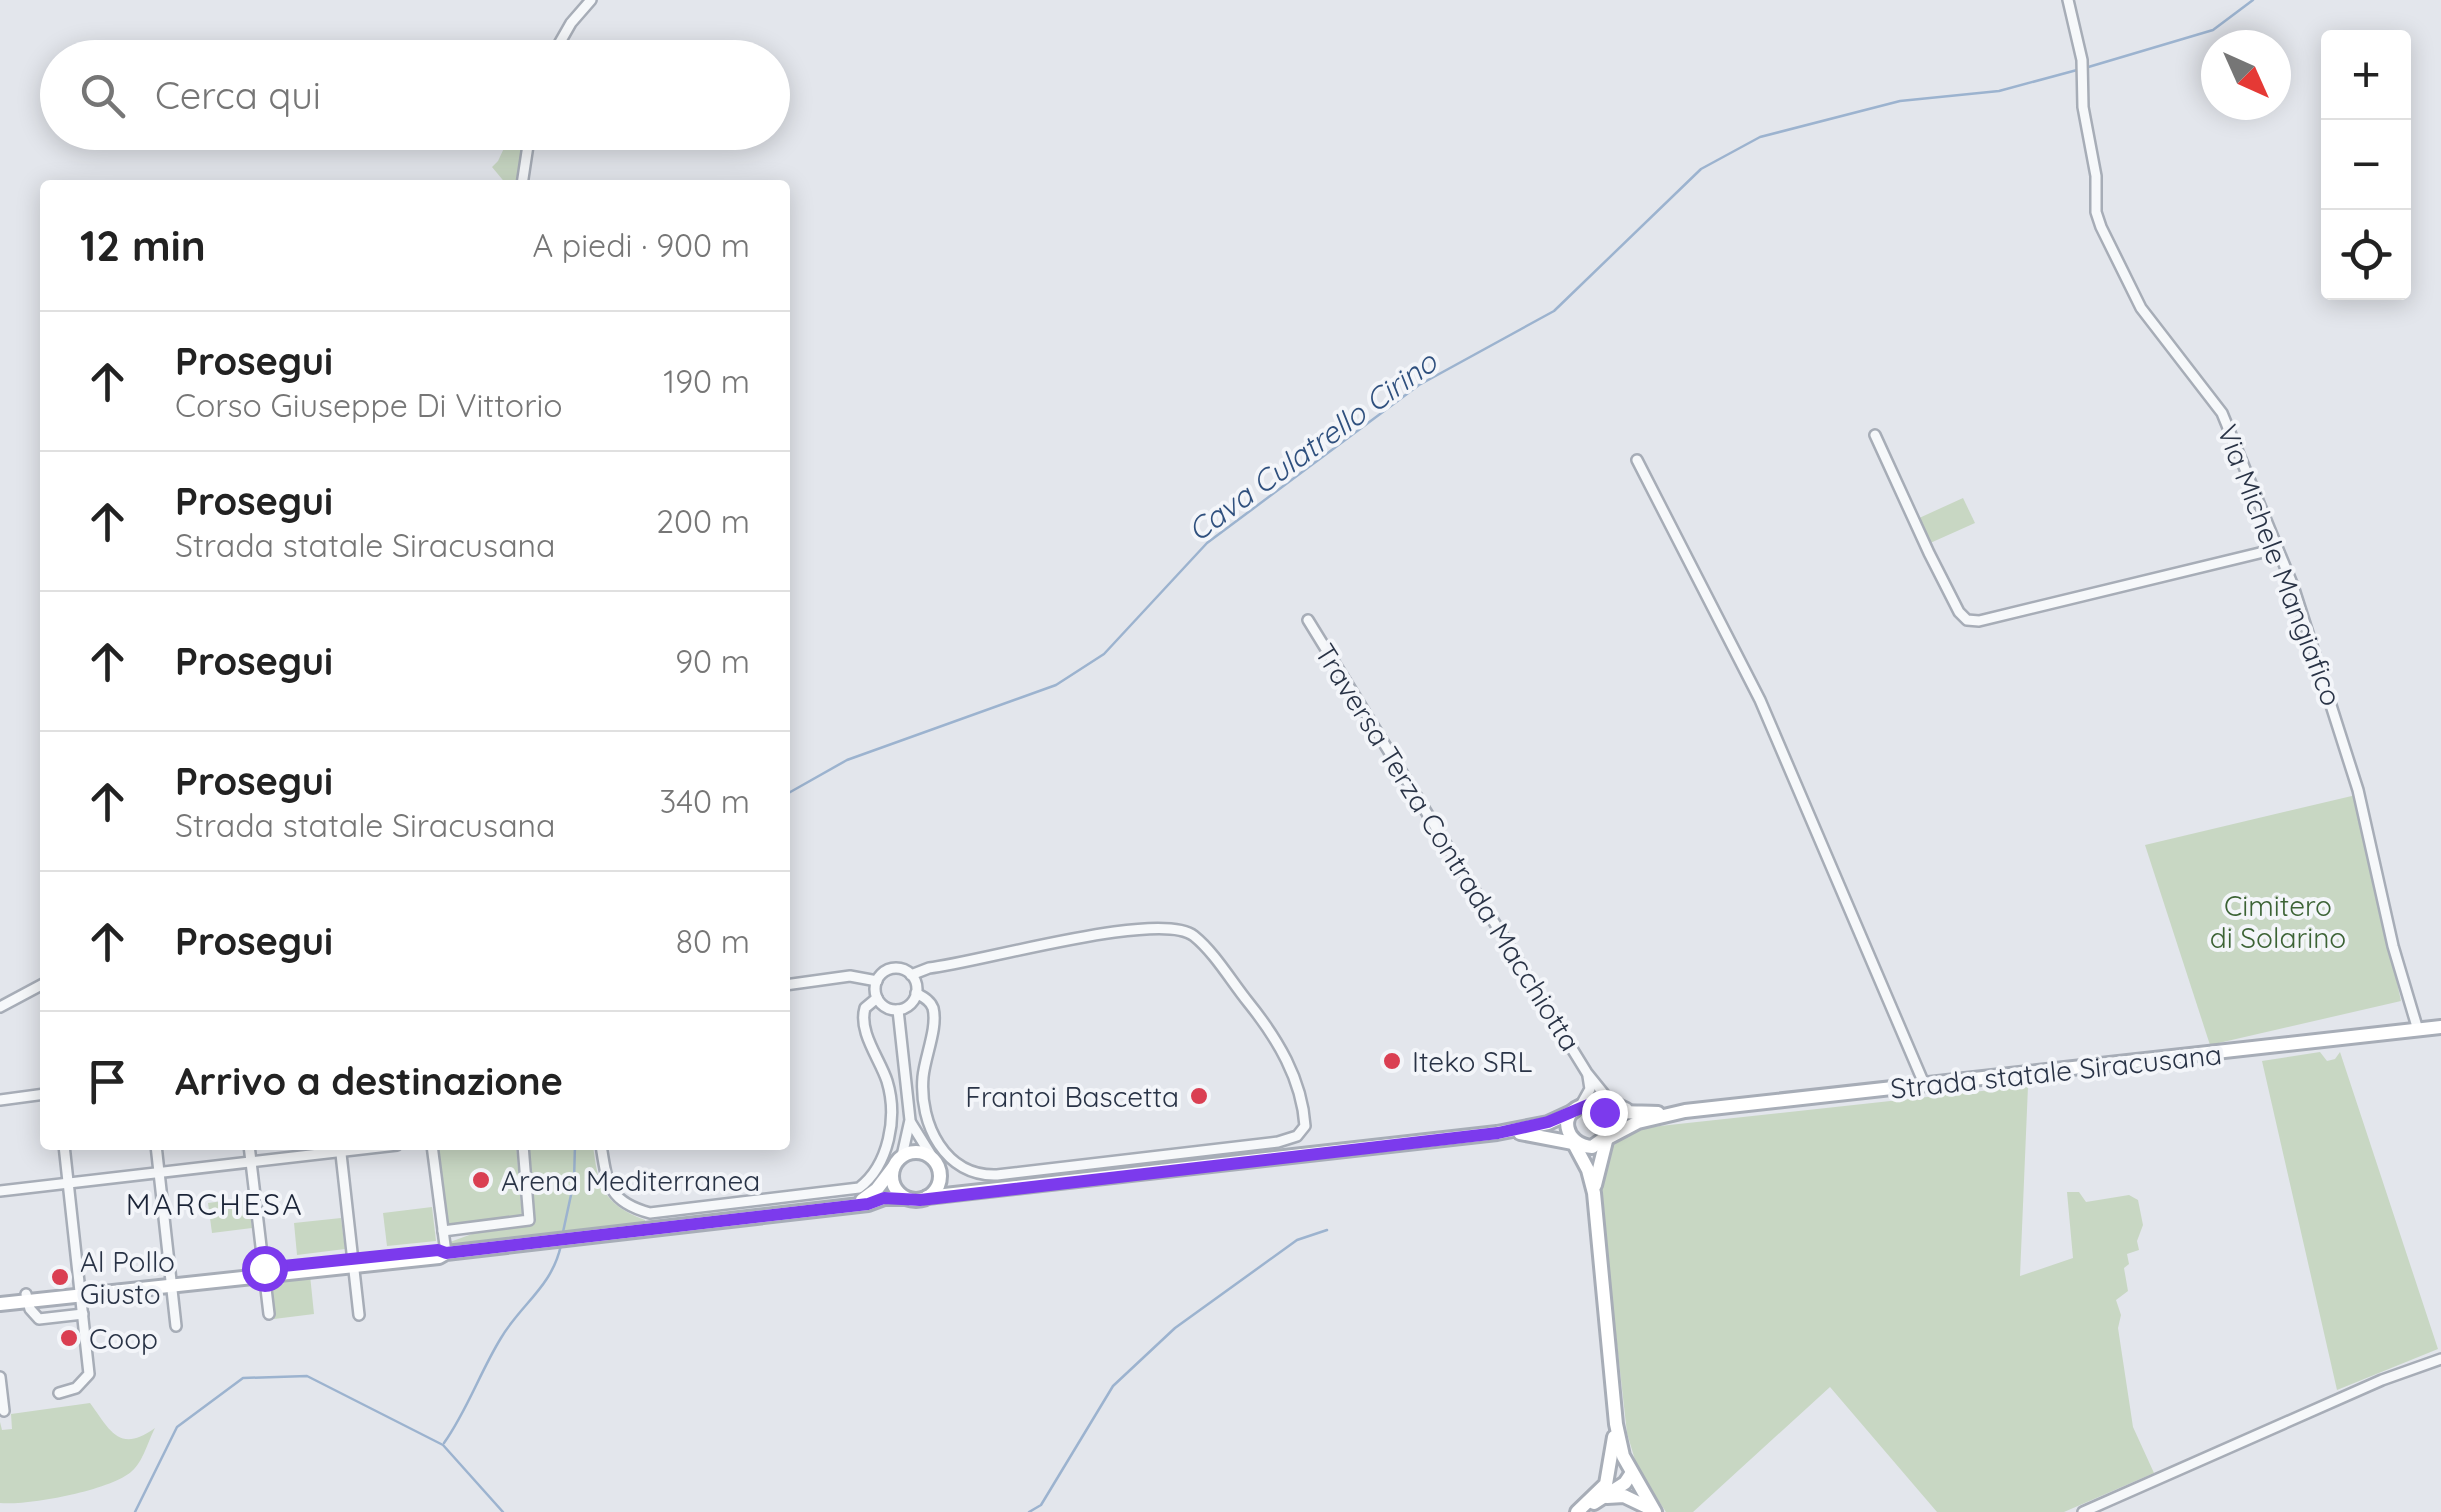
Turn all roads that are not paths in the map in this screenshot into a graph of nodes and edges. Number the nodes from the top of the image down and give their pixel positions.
1 (590, 0) edge
2 (2068, 0) edge
3 (561, 40) edge
4 (527, 150) edge
5 (523, 180) edge
6 (1875, 435) dead end
7 (1637, 460) dead end
8 (2276, 549) junction
9 (1308, 620) dead end
10 (910, 974) junction
11 (877, 981) junction
12 (790, 984) edge
13 (40, 987) edge
14 (916, 993) junction
15 (877, 998) junction
16 (0, 1007) edge
17 (898, 1010) junction
18 (2441, 1027) edge
19 (2418, 1030) junction
20 (1588, 1073) junction
21 (1926, 1086) junction
22 (40, 1095) edge
23 (0, 1100) edge
24 (1606, 1108) junction
25 (1577, 1109) junction
26 (1670, 1114) junction
27 (910, 1120) junction
28 (1498, 1133) junction
29 (1606, 1138) junction
30 (1575, 1142) junction
31 (65, 1150) edge
32 (157, 1150) edge
33 (250, 1150) edge
34 (327, 1150) edge
35 (340, 1150) edge
36 (433, 1150) edge
37 (522, 1150) edge
38 (602, 1150) edge
39 (902, 1156) junction
40 (251, 1162) junction
41 (937, 1166) junction
42 (893, 1168) junction
43 (159, 1172) junction
44 (68, 1183) junction
45 (0, 1191) edge
46 (980, 1191) junction
47 (1594, 1192) junction
48 (926, 1197) junction
49 (905, 1198) junction
50 (851, 1205) junction
51 (443, 1231) junction
52 (446, 1253) junction
53 (354, 1262) junction
54 (264, 1272) junction
55 (171, 1282) junction
56 (81, 1292) junction
57 (26, 1298) junction
58 (0, 1300) edge
59 (84, 1314) junction
60 (270, 1314) dead end
61 (359, 1315) dead end
62 (176, 1326) dead end
63 (2441, 1358) edge
64 (0, 1376) edge
65 (59, 1393) dead end
66 (4, 1411) dead end
67 (1616, 1424) junction
68 (1631, 1474) junction
69 (1605, 1490) junction
70 (1578, 1511) edge
71 (1655, 1512) edge
72 (2082, 1512) edge

1 - 3 street
2 - 8 street, Via Michele Mangiafico
4 - 5 street
6 - 8 street
7 - 21 street
8 - 19 street, Via Michele Mangiafico
9 - 20 street, Traversa Terza Contrada Macchiotta
10 - 11 street
10 - 14 street
10 - 14 street
11 - 12 street
11 - 15 street
13 - 16 street
14 - 17 street
15 - 17 street
15 - 38 street
17 - 27 street
18 - 19 main road, Strada statale Siracusana
19 - 21 main road, Strada statale Siracusana
20 - 24 street, Traversa Terza Contrada Macchiotta
20 - 25 street
21 - 26 main road, Strada statale Siracusana
22 - 23 street
24 - 25 main road
24 - 26 main road
24 - 29 main road
25 - 28 main road
25 - 30 main road
26 - 29 main road
27 - 39 street
27 - 41 street
28 - 30 main road
28 - 46 main road
29 - 30 main road
29 - 47 main road
30 - 47 main road
31 - 44 street
32 - 43 street
33 - 40 street
34 - 40 street
35 - 53 street
36 - 51 street
37 - 51 street
39 - 41 main road
39 - 42 main road
40 - 43 street
40 - 54 street
41 - 46 main road
41 - 48 main road
42 - 49 main road
42 - 50 main road
43 - 44 street
43 - 55 street
44 - 45 street
44 - 56 street
46 - 48 main road
47 - 67 main road
48 - 49 main road
49 - 50 main road
50 - 52 main road
51 - 52 street
52 - 53 main road
53 - 54 main road
53 - 61 street
54 - 55 main road
54 - 60 street
55 - 56 main road
55 - 62 street
56 - 57 main road
56 - 59 street
57 - 58 main road
57 - 59 street
59 - 65 street
63 - 72 street
64 - 66 street
67 - 68 main road
67 - 69 main road
68 - 69 main road
68 - 71 main road
69 - 70 main road
69 - 71 main road

